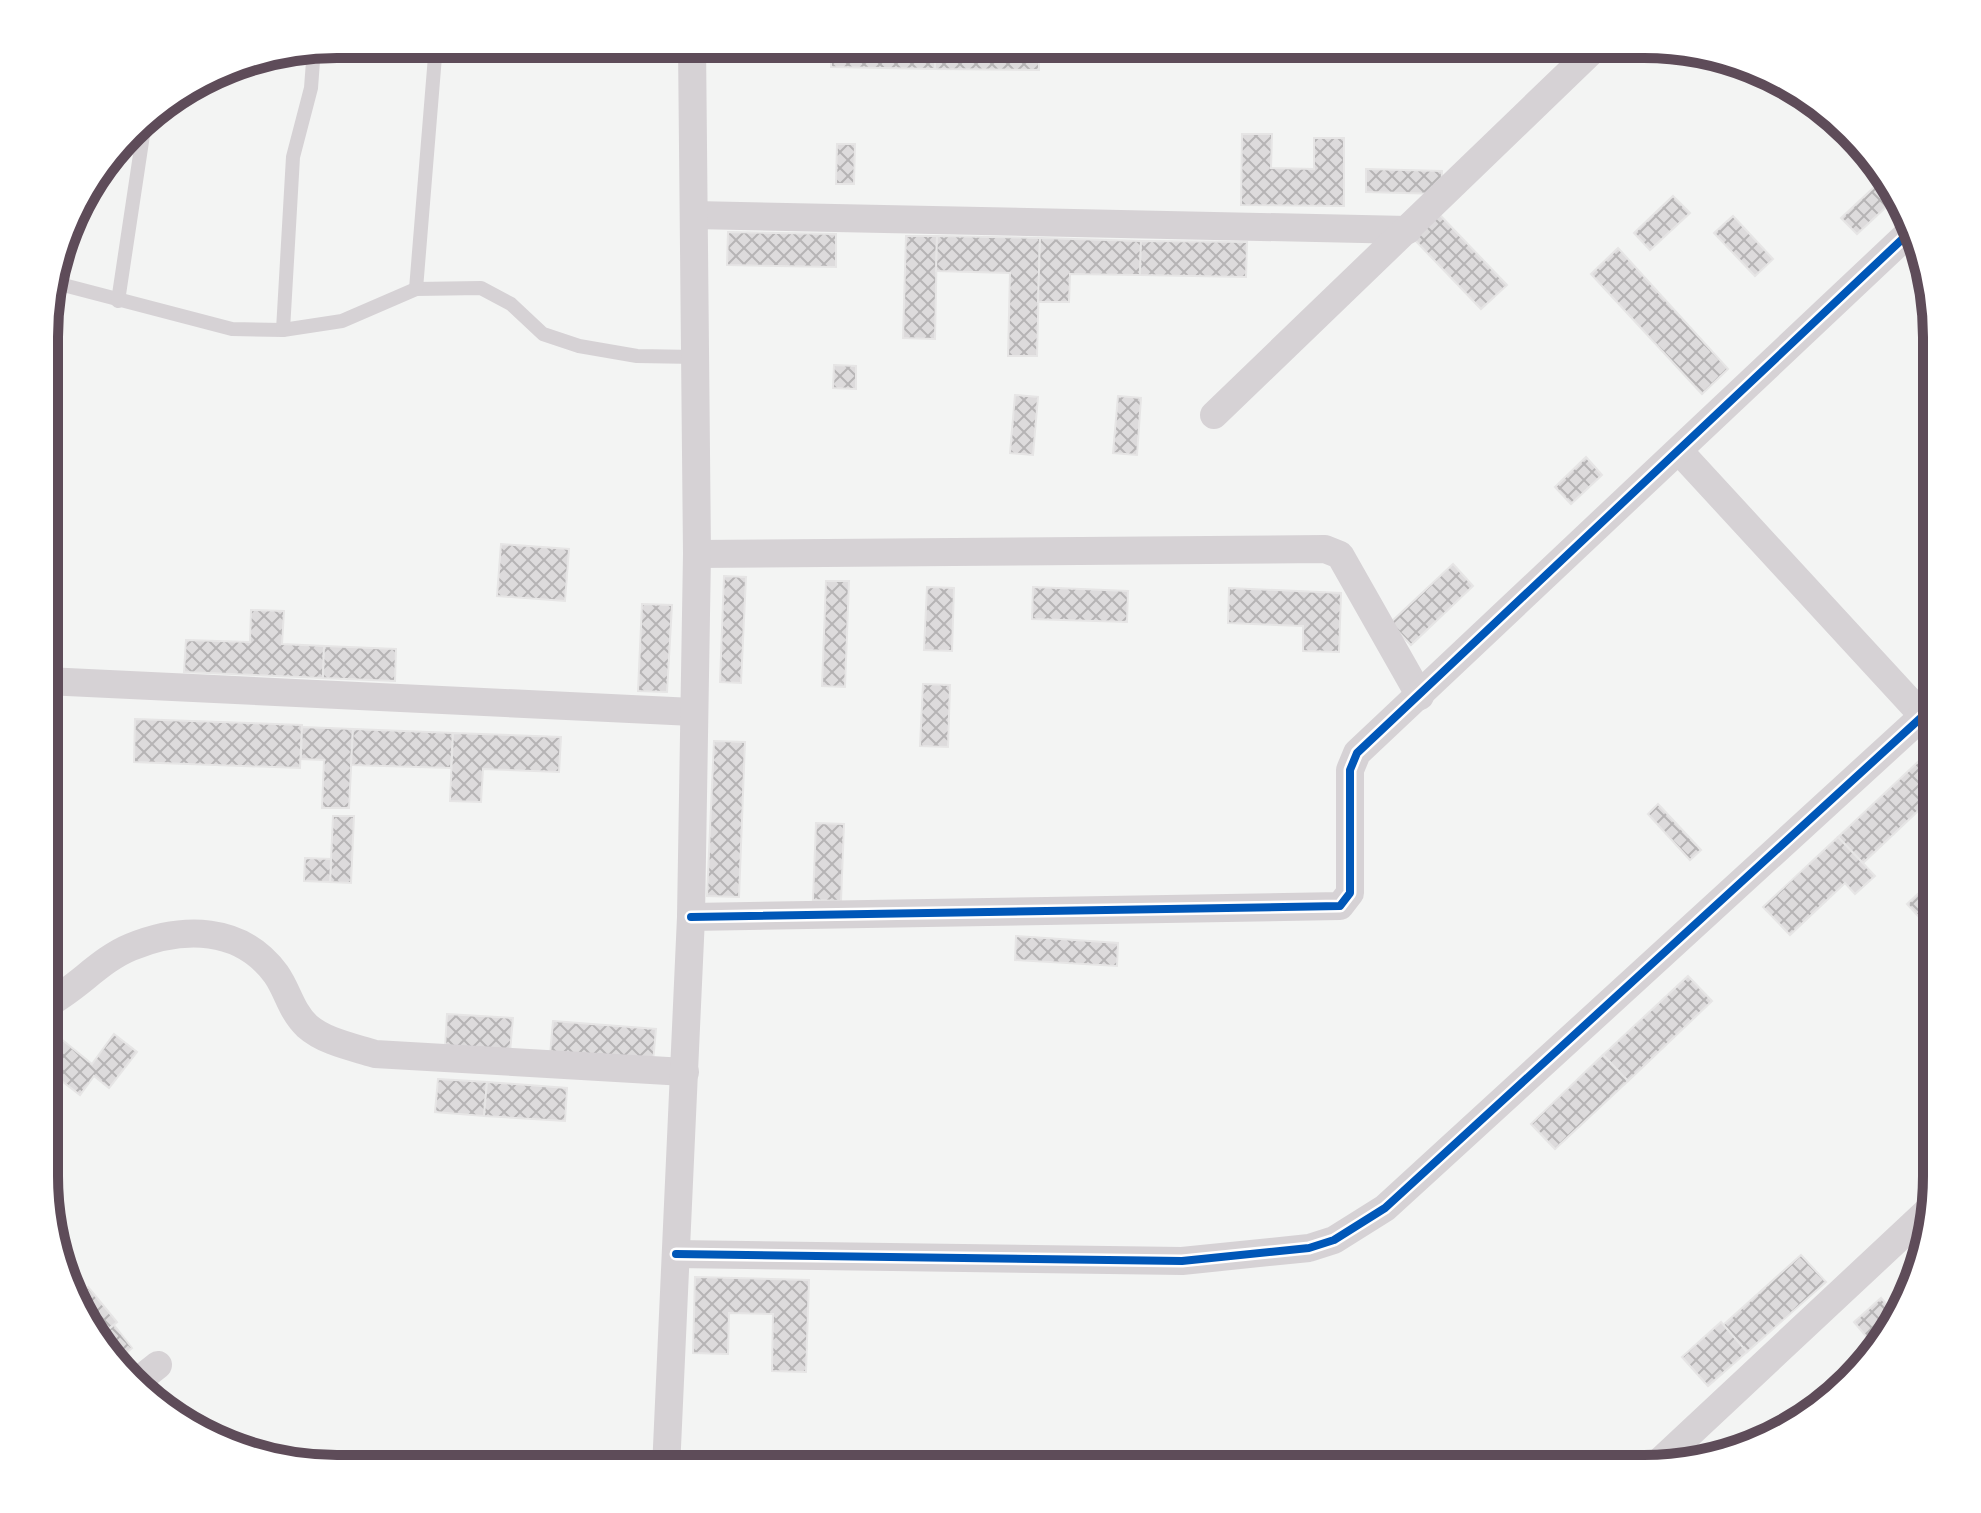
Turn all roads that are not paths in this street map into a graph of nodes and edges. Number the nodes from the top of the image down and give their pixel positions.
1 (435, 59) edge
2 (692, 59) edge
3 (1584, 59) edge
4 (313, 60) edge
5 (143, 137) edge
6 (694, 215) junction
7 (1408, 230) junction
8 (1904, 237) edge
9 (63, 285) edge
10 (416, 289) junction
11 (118, 301) junction
12 (283, 330) junction
13 (696, 357) junction
14 (1214, 415) dead end
15 (1680, 452) junction
16 (697, 554) junction
17 (58, 682) edge
18 (1420, 696) junction
19 (1923, 707) edge
20 (693, 712) junction
21 (1923, 725) edge
22 (691, 917) junction
23 (59, 996) edge
24 (685, 1072) junction
25 (1919, 1221) edge
26 (676, 1254) junction
27 (158, 1365) dead end
28 (143, 1376) edge
29 (1669, 1453) edge
30 (667, 1454) edge

1 - 10 lane
2 - 6 street
3 - 7 street
4 - 12 lane
5 - 11 lane
6 - 7 street
6 - 13 street
7 - 14 street
8 - 15 street
9 - 11 lane
10 - 12 lane
10 - 13 lane
11 - 12 lane
13 - 16 street
15 - 18 street
15 - 19 street
16 - 18 street
16 - 20 street
17 - 20 street
18 - 22 street
20 - 22 street
21 - 26 street
22 - 24 street
23 - 24 street
24 - 26 street
25 - 29 street
26 - 30 street
27 - 28 street

